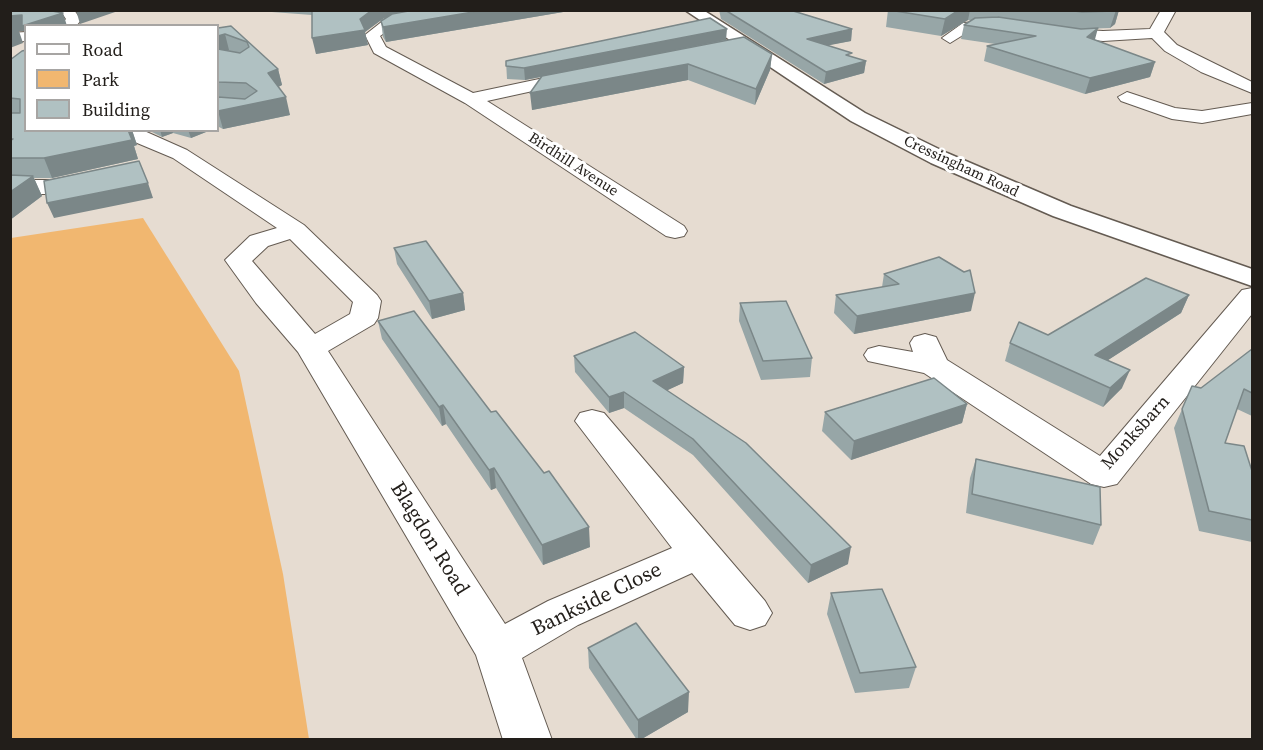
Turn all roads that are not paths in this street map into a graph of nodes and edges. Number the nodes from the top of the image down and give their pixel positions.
1 (67, 10) edge
2 (467, 10) edge
3 (692, 10) edge
4 (1169, 10) edge
5 (69, 24) edge
6 (1017, 26) edge
7 (1037, 29) edge
8 (1156, 33) junction
9 (950, 38) edge
10 (598, 72) edge
11 (1252, 88) edge
12 (1127, 97) dead end
13 (471, 99) junction
14 (1252, 109) edge
15 (132, 132) edge
16 (109, 176) edge
17 (10, 187) edge
18 (295, 230) junction
19 (675, 231) dead end
20 (1252, 278) edge
21 (1252, 296) edge
22 (311, 348) junction
23 (879, 355) dead end
24 (592, 421) dead end
25 (698, 553) junction
26 (750, 613) dead end
27 (497, 650) junction
28 (528, 740) edge

1 - 5 street
2 - 13 street, Birdhill Avenue
3 - 20 street, Cressingham Road
4 - 8 street
6 - 9 street
7 - 8 street
8 - 11 street
10 - 13 street
12 - 14 street
13 - 19 street, Birdhill Avenue
15 - 18 street
16 - 17 street
18 - 22 street
18 - 22 street, Blagdon Road
21 - 23 street, Monksbarn
22 - 27 street, Blagdon Road
24 - 25 street
25 - 26 street
25 - 27 street, Bankside Close
27 - 28 street, Blagdon Road

